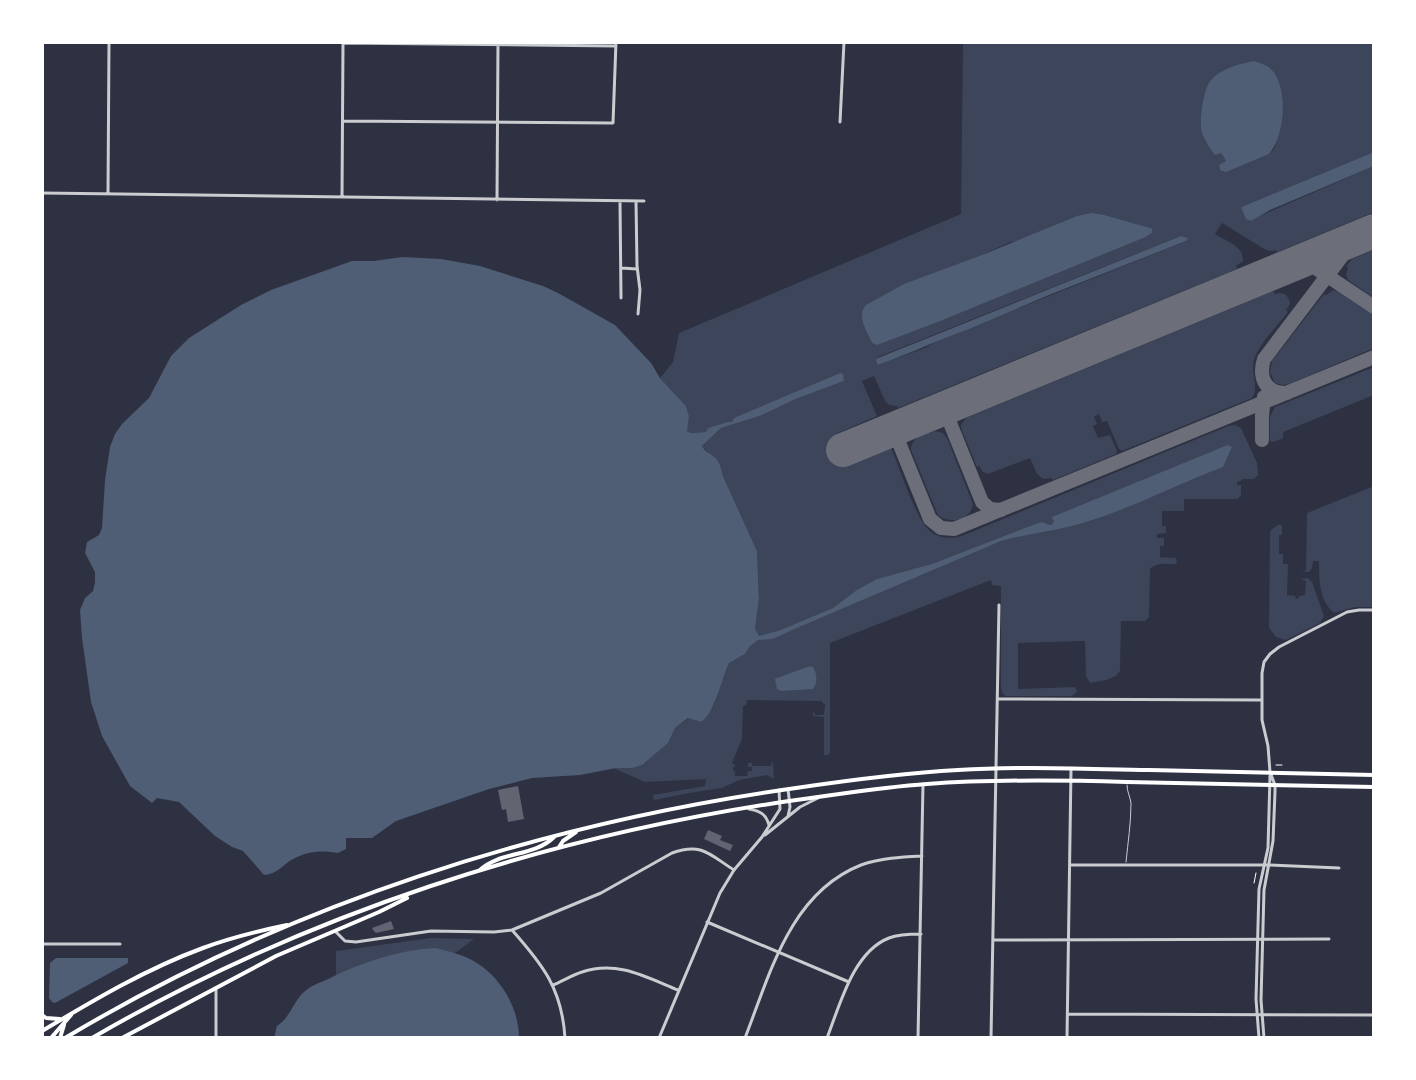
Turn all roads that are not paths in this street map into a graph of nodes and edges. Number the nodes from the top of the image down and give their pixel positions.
1 (109, 42) edge
2 (844, 42) edge
3 (343, 43) edge
4 (498, 44) edge
5 (616, 44) edge
6 (343, 121) junction
7 (497, 122) junction
8 (840, 122) dead end
9 (42, 193) edge
10 (108, 194) junction
11 (342, 196) junction
12 (497, 200) junction
13 (620, 201) junction
14 (636, 201) junction
15 (644, 201) dead end
16 (621, 268) junction
17 (637, 269) junction
18 (621, 298) dead end
19 (638, 314) dead end
20 (999, 605) dead end
21 (1374, 610) edge
22 (998, 699) junction
23 (1262, 700) junction
24 (997, 769) junction
25 (1071, 769) junction
26 (1174, 770) junction
27 (1270, 772) junction
28 (1374, 775) edge
29 (995, 780) junction
30 (1071, 780) junction
31 (1127, 782) junction
32 (1174, 782) junction
33 (923, 784) junction
34 (1273, 784) junction
35 (1374, 787) edge
36 (788, 789) junction
37 (779, 790) junction
38 (819, 797) junction
39 (789, 801) junction
40 (780, 803) junction
41 (742, 808) junction
42 (788, 816) junction
43 (769, 825) junction
44 (582, 828) junction
45 (556, 835) junction
46 (762, 837) junction
47 (559, 848) junction
48 (922, 856) junction
49 (1070, 865) junction
50 (1126, 865) junction
51 (1266, 866) junction
52 (1339, 868) dead end
53 (734, 870) junction
54 (478, 872) junction
55 (423, 890) junction
56 (707, 922) junction
57 (297, 923) junction
58 (335, 930) junction
59 (512, 930) junction
60 (921, 934) junction
61 (1069, 939) junction
62 (1260, 939) junction
63 (1329, 939) dead end
64 (993, 940) junction
65 (42, 944) edge
66 (120, 944) dead end
67 (779, 952) junction
68 (849, 982) junction
69 (553, 985) junction
70 (216, 988) junction
71 (678, 990) junction
72 (1068, 1014) junction
73 (1259, 1014) junction
74 (42, 1015) edge
75 (1374, 1015) edge
76 (63, 1021) junction
77 (42, 1031) edge
78 (51, 1038) edge
79 (63, 1038) edge
80 (92, 1038) edge
81 (122, 1038) edge
82 (216, 1038) edge
83 (565, 1038) edge
84 (659, 1038) edge
85 (745, 1038) edge
86 (827, 1038) edge
87 (918, 1038) edge
88 (991, 1038) edge
89 (1067, 1038) edge
90 (1262, 1038) edge

1 - 10 street
2 - 8 street
3 - 4 street
3 - 6 street
4 - 5 street
4 - 7 street
5 - 7 street
6 - 7 street
6 - 11 street
7 - 12 street
9 - 10 street
10 - 11 street
11 - 12 street
12 - 13 street
13 - 14 street
13 - 16 street
14 - 15 street
14 - 17 street
16 - 17 street
16 - 18 street
17 - 19 street
20 - 22 street
21 - 23 street
22 - 23 street
22 - 24 street
23 - 27 street
24 - 25 highway
24 - 29 street
24 - 36 highway
25 - 26 highway
25 - 30 street
26 - 27 highway
26 - 32 street
27 - 28 highway
27 - 34 street
29 - 30 highway
29 - 33 highway
29 - 64 street
30 - 31 highway
30 - 49 street
31 - 32 highway
31 - 50 lane
32 - 34 highway
33 - 38 highway
33 - 48 street
34 - 35 highway
34 - 51 street
36 - 37 highway
36 - 39 street
37 - 40 street
37 - 44 highway
38 - 39 highway
38 - 42 street
39 - 40 highway
39 - 42 street
40 - 41 highway
40 - 43 street
41 - 43 street
41 - 47 highway
42 - 46 street
43 - 46 street
44 - 45 highway
44 - 47 highway
45 - 54 highway
45 - 57 highway
46 - 53 street
47 - 54 highway
48 - 60 street
48 - 67 street
49 - 50 street
49 - 61 street
50 - 51 street
51 - 52 street
51 - 62 street
53 - 56 street
53 - 59 street
54 - 55 highway
55 - 58 highway
55 - 80 highway
56 - 67 street
56 - 71 street
57 - 76 highway
57 - 79 highway
58 - 59 street
58 - 70 highway
59 - 69 street
60 - 68 street
60 - 87 street
61 - 62 street
61 - 64 street
61 - 72 street
62 - 63 street
62 - 73 street
64 - 88 street
65 - 66 street
67 - 68 street
67 - 85 street
68 - 86 street
69 - 71 street
69 - 83 street
70 - 81 highway
70 - 82 street
71 - 84 street
72 - 73 street
72 - 89 street
73 - 75 street
73 - 90 street
74 - 76 highway
76 - 77 highway
76 - 78 highway
76 - 79 highway

